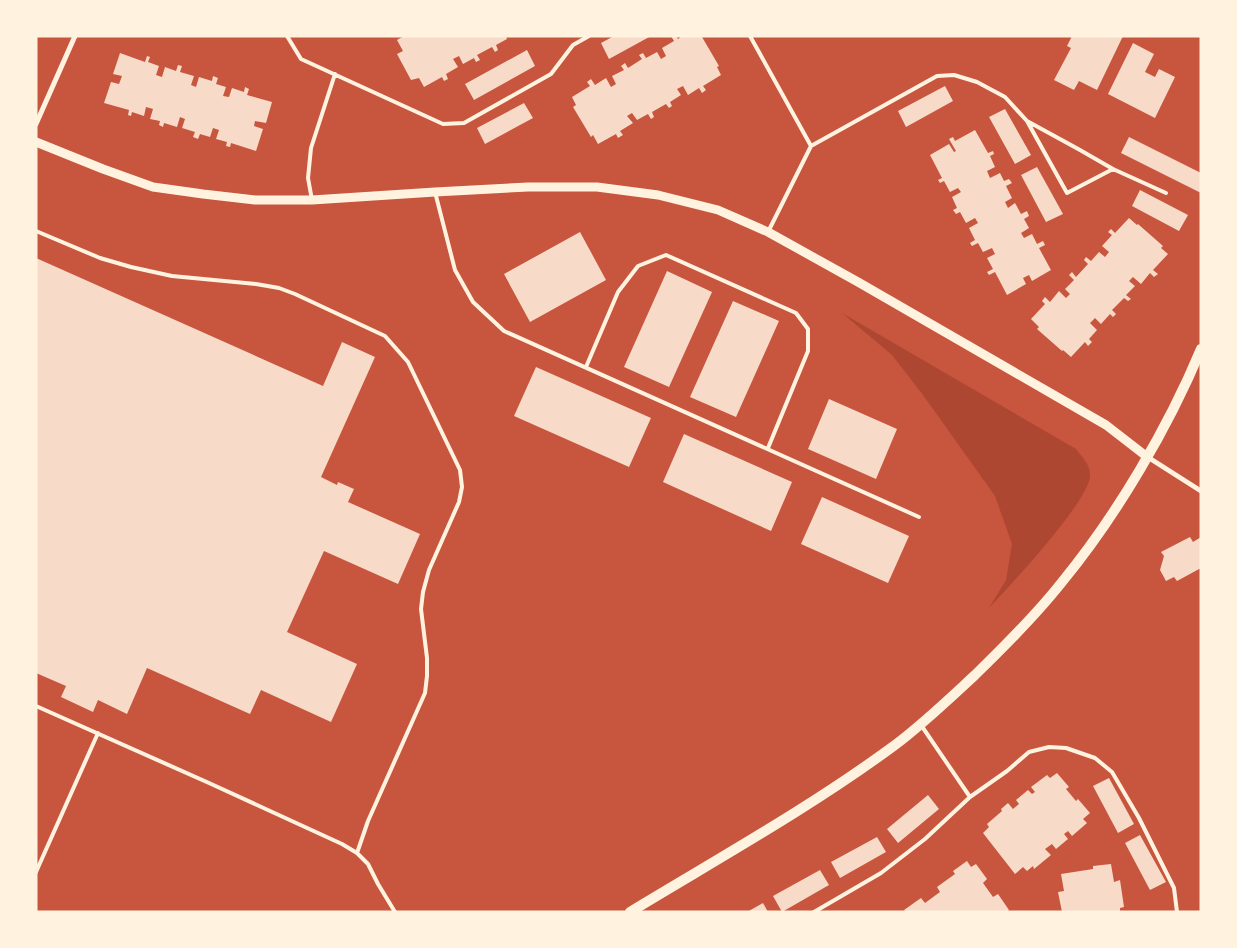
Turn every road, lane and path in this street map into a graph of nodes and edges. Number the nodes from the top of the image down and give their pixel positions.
1 (75, 36) edge
2 (287, 36) edge
3 (589, 36) edge
4 (750, 36) edge
5 (335, 74) junction
6 (1027, 121) junction
7 (36, 124) edge
8 (36, 142) edge
9 (811, 146) junction
10 (1113, 169) junction
11 (435, 192) junction
12 (1166, 193) dead end
13 (312, 200) junction
14 (36, 231) edge
15 (768, 232) junction
16 (1201, 349) edge
17 (586, 367) junction
18 (768, 448) junction
19 (1146, 456) junction
20 (1201, 491) edge
21 (919, 516) dead end
22 (36, 706) edge
23 (920, 724) junction
24 (98, 733) junction
25 (970, 798) junction
26 (357, 853) junction
27 (36, 872) edge
28 (395, 912) edge
29 (630, 912) edge
30 (814, 912) edge
31 (1177, 912) edge

1 - 7 street
2 - 5 lane
3 - 5 lane
4 - 9 lane
5 - 13 lane
6 - 9 lane
6 - 10 lane
6 - 10 lane
8 - 13 street
9 - 15 lane
10 - 12 lane
11 - 13 street
11 - 15 street
11 - 17 lane
14 - 26 lane
15 - 19 street
16 - 19 main road
17 - 18 lane
17 - 18 lane
18 - 21 lane
19 - 20 street
19 - 23 main road
22 - 24 lane
23 - 25 lane
23 - 29 main road
24 - 26 lane
24 - 27 lane
25 - 30 lane
25 - 31 lane
26 - 28 lane

